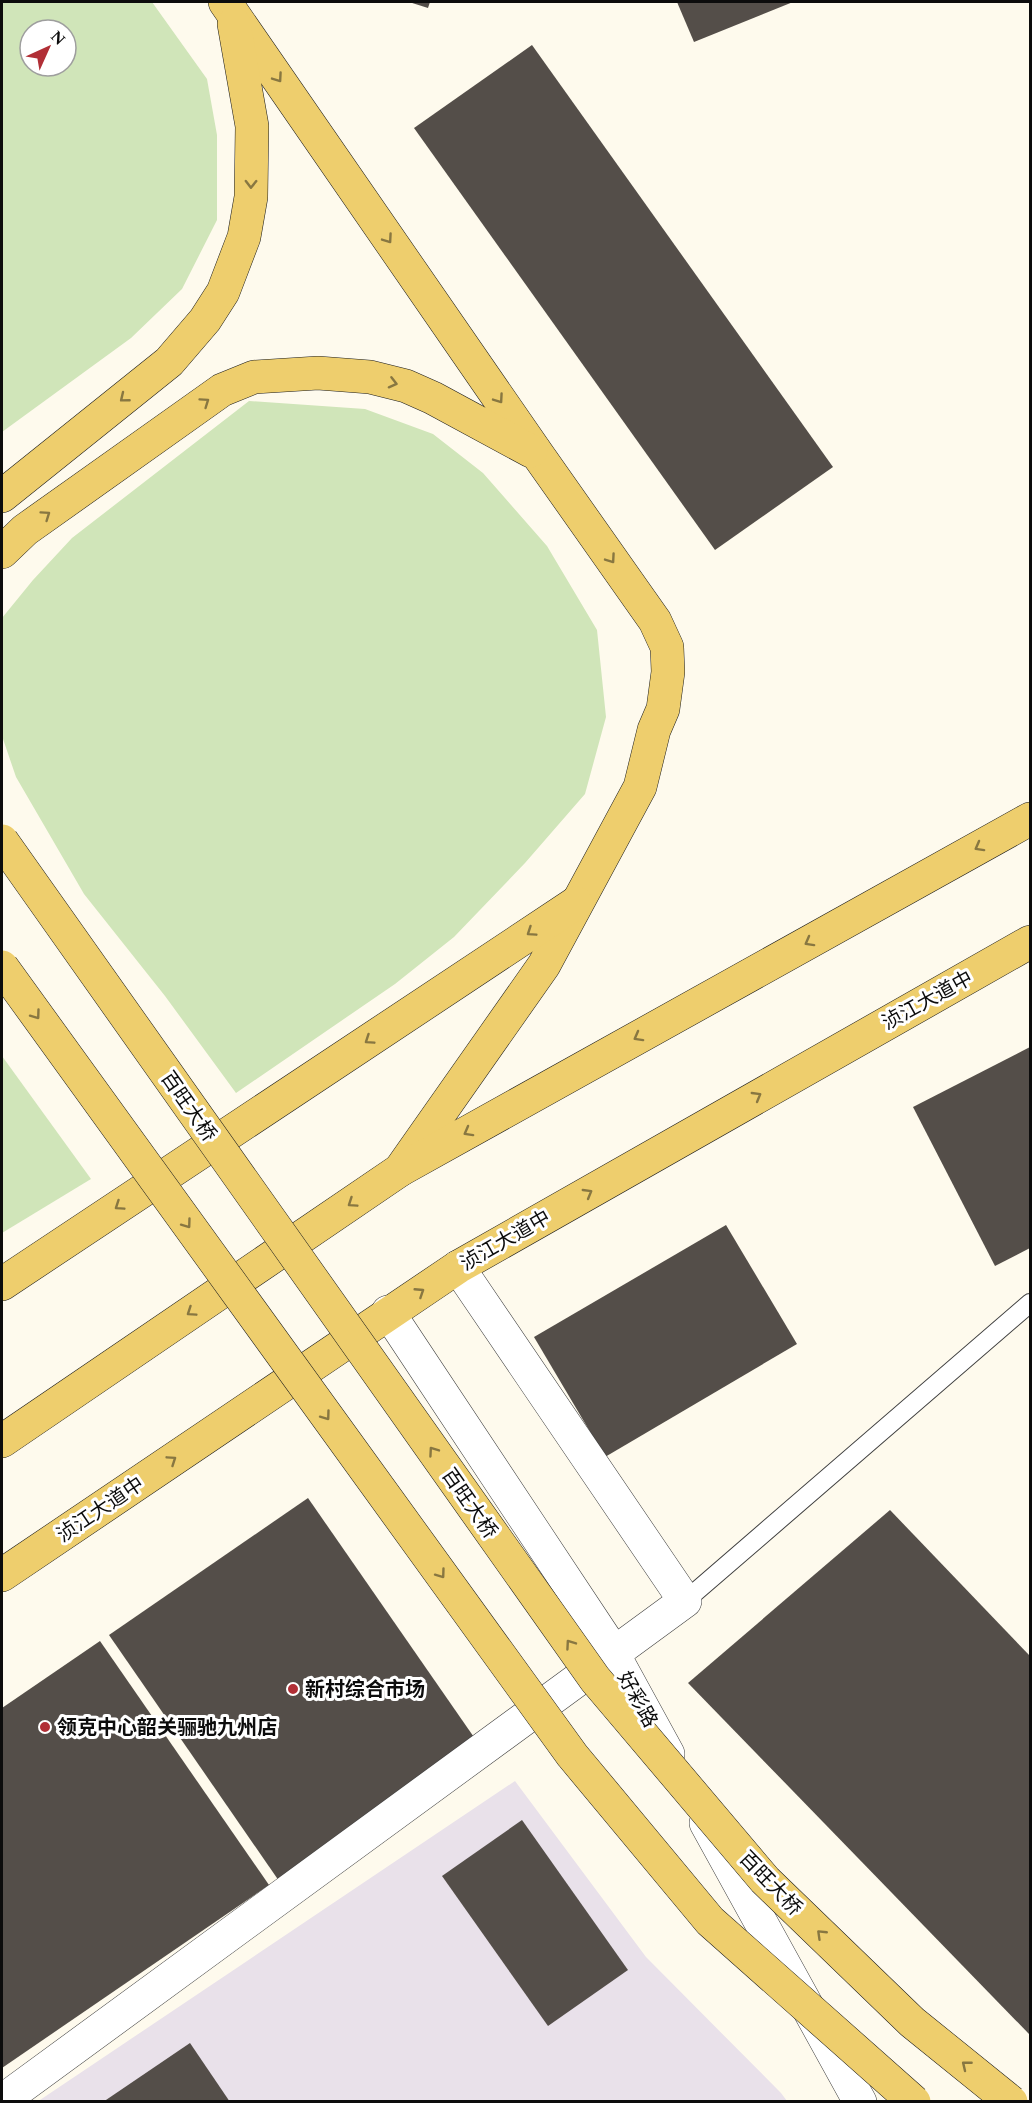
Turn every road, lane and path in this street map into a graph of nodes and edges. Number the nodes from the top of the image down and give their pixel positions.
1 (229, 7) edge
2 (538, 455) junction
3 (2, 496) edge
4 (2, 552) edge
5 (1030, 819) edge
6 (2, 841) edge
7 (580, 900) junction
8 (1030, 942) edge
9 (2, 967) edge
10 (400, 1170) junction
11 (458, 1267) junction
12 (2, 1284) edge
13 (1030, 1303) edge
14 (388, 1312) junction
15 (42, 1413) junction
16 (2, 1417) edge
17 (2, 1441) edge
18 (2, 1575) edge
19 (685, 1601) junction
20 (613, 1654) junction
21 (2, 2101) edge
22 (860, 2102) edge
23 (914, 2102) edge
24 (1011, 2102) edge

1 -> 2 main road
1 -> 3 main road
4 -> 2 main road
2 -> 7 main road
5 -> 10 main road
24 -> 6 main road, 百旺大桥, bridge
7 - 10 main road
7 -> 12 main road
11 -> 8 main road, 浈江大道中
9 -> 23 main road, bridge
10 -> 15 main road
14 -> 11 main road, 浈江大道中
11 - 19 street
13 - 19 lane
18 -> 14 main road, 浈江大道中
14 - 20 street, 好彩路
15 - 16 main road
15 - 17 main road
19 - 20 street
20 - 21 street
20 - 22 street, 好彩路

